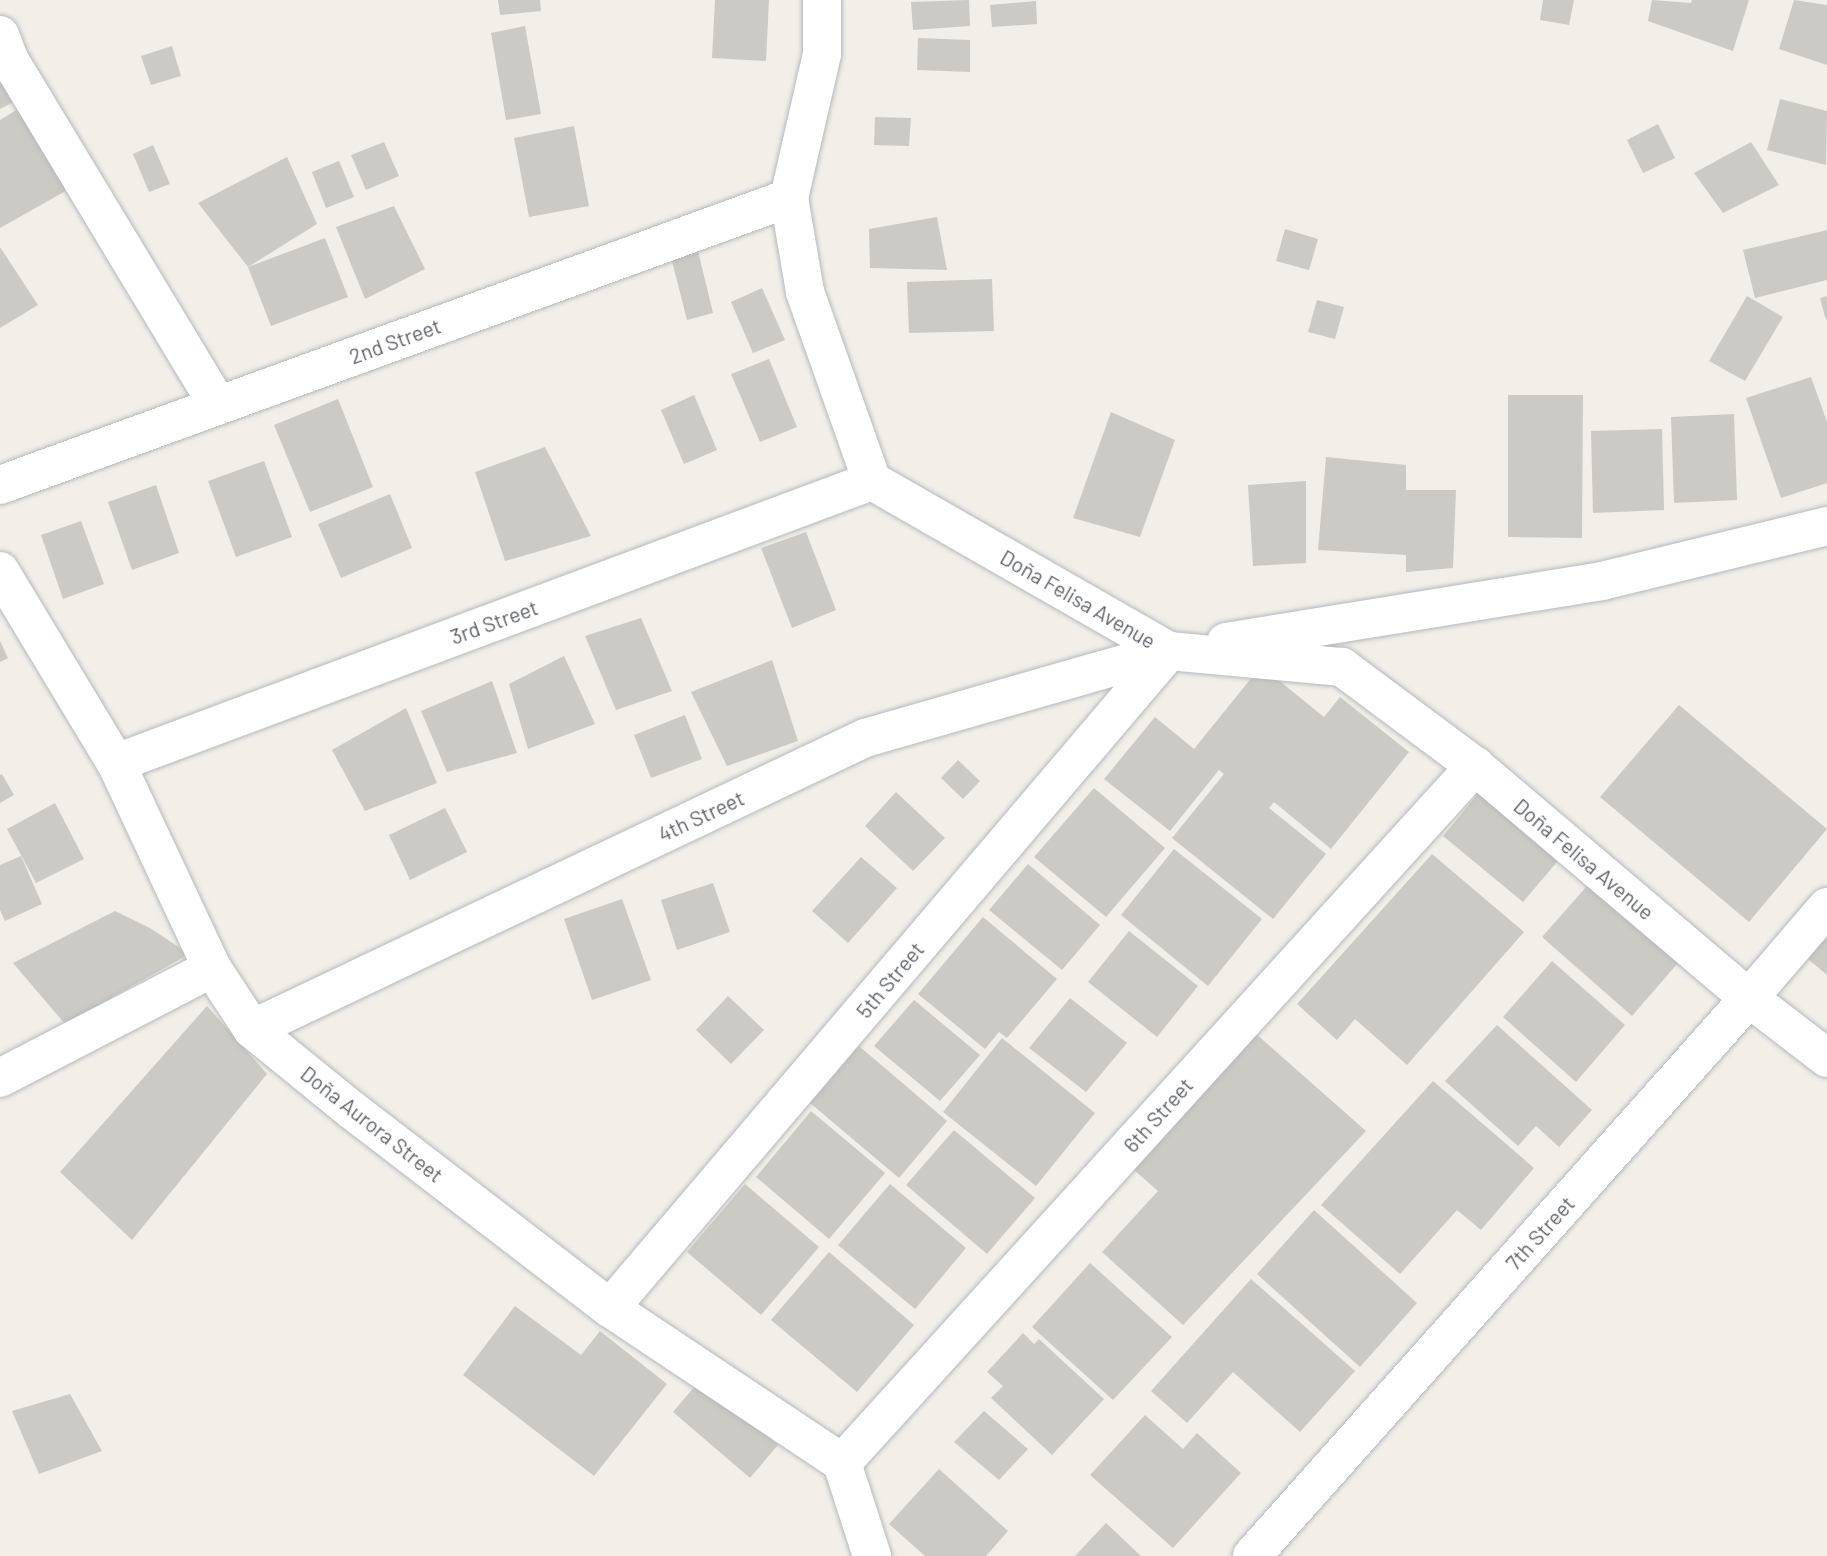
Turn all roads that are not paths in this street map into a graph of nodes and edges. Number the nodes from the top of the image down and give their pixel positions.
1 (822, 0) edge
2 (0, 35) edge
3 (789, 198) junction
4 (218, 405) junction
5 (872, 481) junction
6 (0, 485) edge
7 (1827, 526) edge
8 (0, 571) edge
9 (1169, 651) junction
10 (116, 763) junction
11 (1475, 766) junction
12 (1827, 907) edge
13 (212, 968) junction
14 (1749, 998) junction
15 (252, 1029) junction
16 (1827, 1058) edge
17 (0, 1078) edge
18 (610, 1308) junction
19 (842, 1463) junction
20 (872, 1556) edge
21 (1252, 1556) edge

1 - 3 street
2 - 4 street
3 - 4 street, 2nd Street
3 - 5 street
4 - 6 street, 2nd Street
5 - 9 street, Doña Felisa Avenue
5 - 10 street, 3rd Street
7 - 9 street
8 - 10 street, Doña Aurora Street
9 - 11 street, Doña Felisa Avenue
9 - 15 street, 4th Street
9 - 18 street, 5th Street
10 - 13 street, Doña Aurora Street
11 - 14 street, Doña Felisa Avenue
11 - 19 street, 6th Street
12 - 14 street, 7th Street
13 - 15 street, Doña Aurora Street
13 - 17 street
14 - 16 street, Doña Felisa Avenue
14 - 21 street, 7th Street
15 - 18 street, Doña Aurora Street
18 - 19 street, Doña Aurora Street
19 - 20 street

